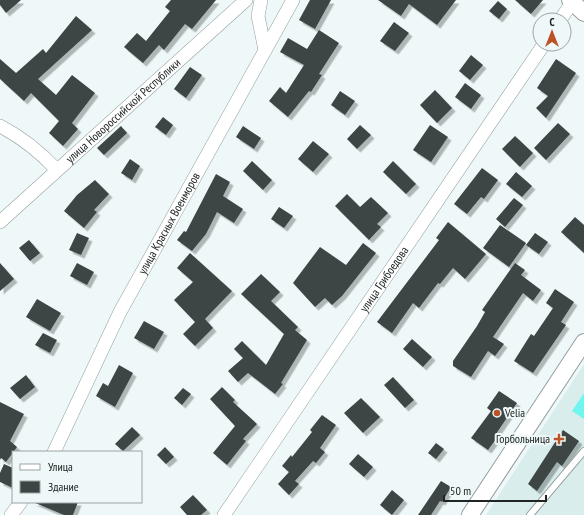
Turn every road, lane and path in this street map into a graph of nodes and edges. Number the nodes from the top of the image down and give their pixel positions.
1 (246, 0) edge
2 (261, 0) edge
3 (293, 0) edge
4 (572, 1) edge
5 (565, 12) edge
6 (584, 13) edge
7 (265, 50) junction
8 (539, 52) edge
9 (0, 126) edge
10 (57, 170) junction
11 (0, 222) edge
12 (584, 342) edge
13 (54, 451) edge
14 (584, 451) edge
15 (20, 503) edge
16 (11, 515) edge
17 (224, 515) edge
18 (470, 515) edge
19 (530, 515) edge

1 - 10 street, улица Новороссийской Республики
2 - 7 street
3 - 7 street, улица Красных Военморов
4 - 5 street
4 - 6 street
7 - 13 street, улица Красных Военморов
8 - 17 street, улица Грибоедова
9 - 10 street
10 - 11 street, улица Новороссийской Республики
12 - 18 street
14 - 19 lane
15 - 16 street

